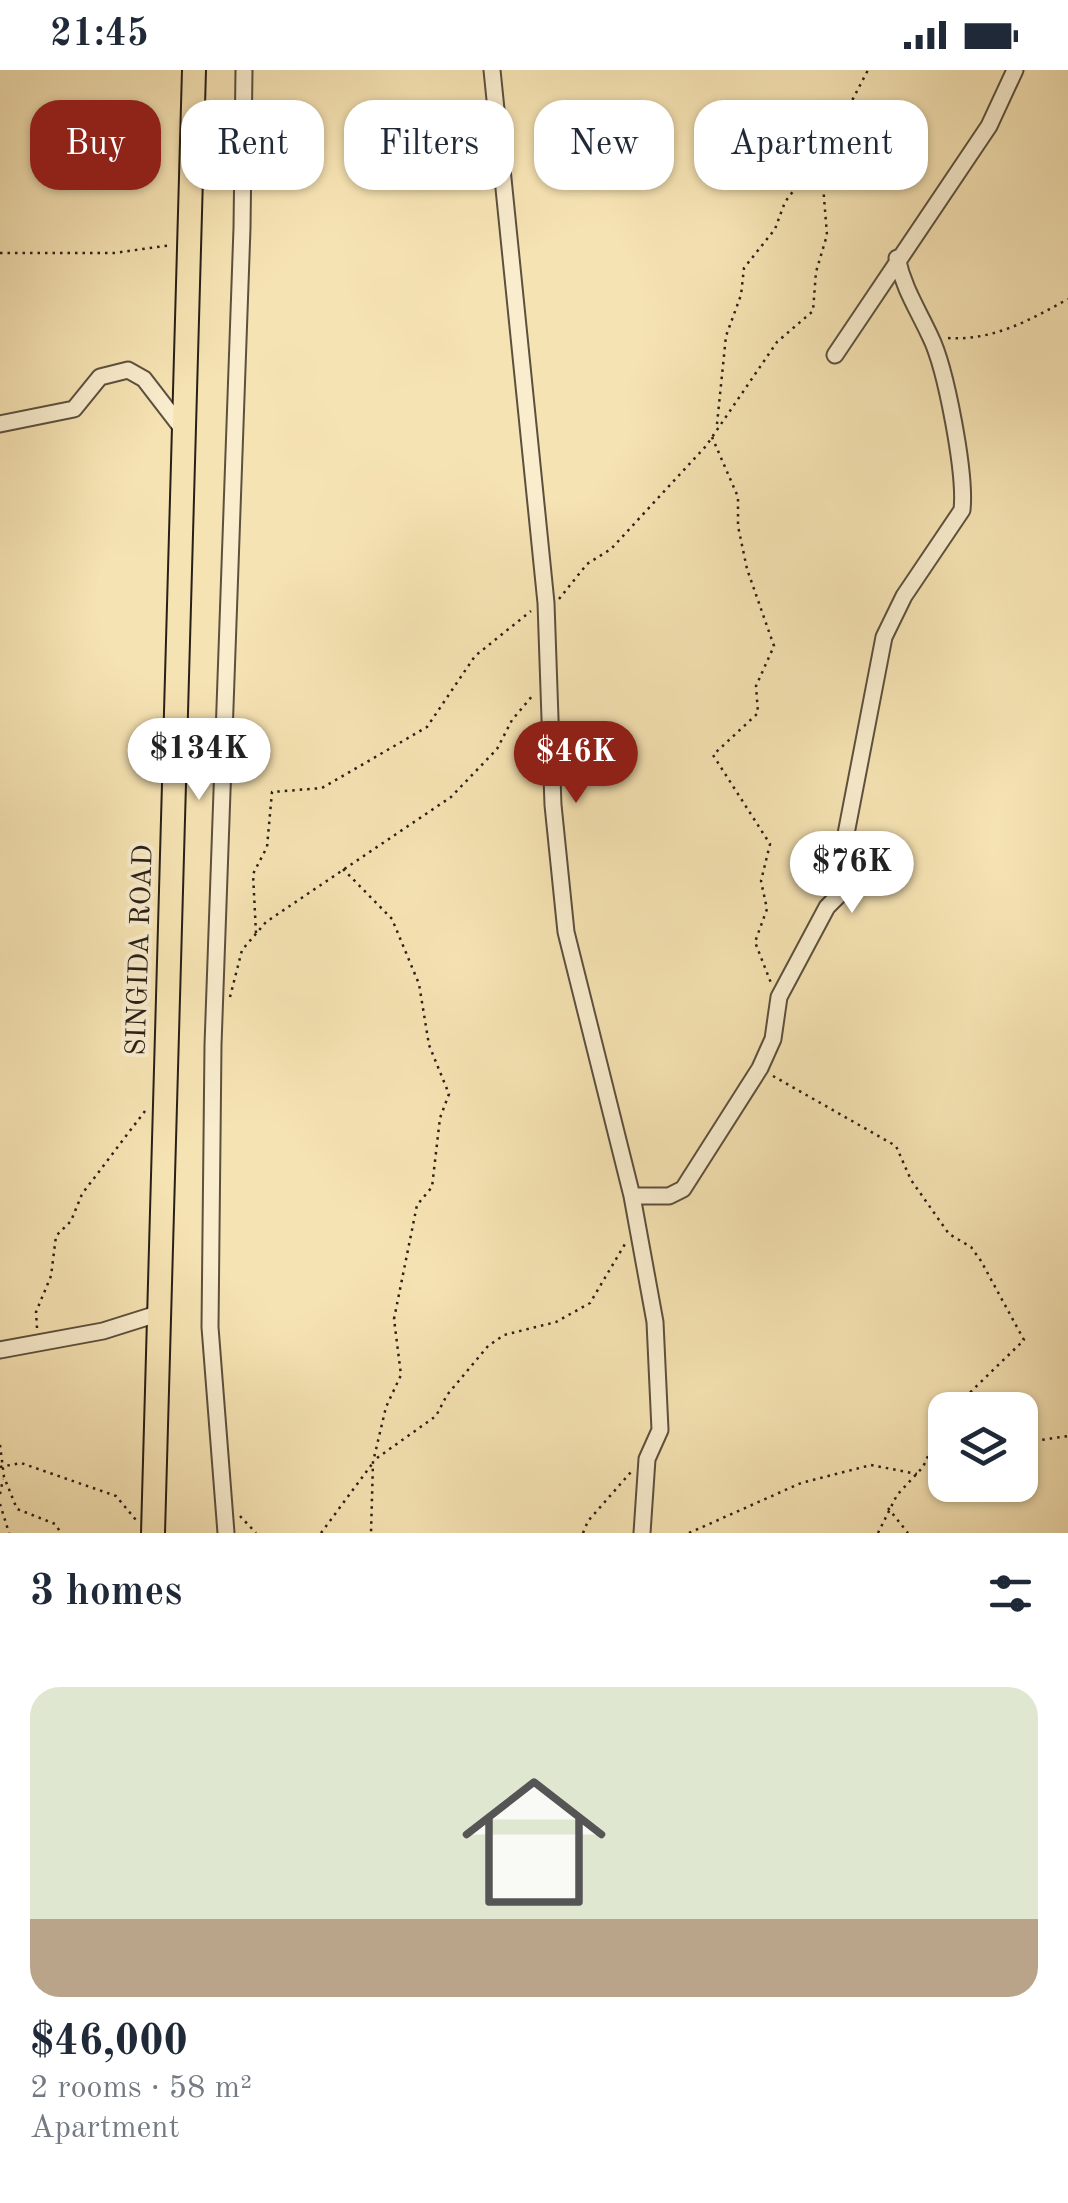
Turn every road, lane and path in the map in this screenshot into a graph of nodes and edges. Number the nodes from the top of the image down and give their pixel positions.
1 (194, 70) edge
2 (244, 70) edge
3 (492, 70) edge
4 (868, 70) edge
5 (1015, 70) edge
6 (852, 100) edge
7 (793, 190) edge
8 (823, 190) edge
9 (189, 243) junction
10 (0, 252) edge
11 (897, 258) junction
12 (1068, 298) edge
13 (931, 337) junction
14 (835, 355) dead end
15 (0, 424) edge
16 (717, 424) junction
17 (184, 431) junction
18 (711, 436) junction
19 (546, 603) junction
20 (550, 674) junction
21 (343, 870) junction
22 (256, 933) junction
23 (229, 1004) dead end
24 (776, 1004) junction
25 (760, 1068) junction
26 (164, 1089) junction
27 (632, 1196) junction
28 (639, 1232) junction
29 (157, 1314) junction
30 (39, 1345) junction
31 (0, 1350) edge
32 (971, 1392) edge
33 (1068, 1436) edge
34 (1038, 1440) edge
35 (0, 1445) edge
36 (928, 1457) edge
37 (648, 1459) junction
38 (374, 1462) junction
39 (2, 1467) edge
40 (917, 1474) junction
41 (4, 1478) junction
42 (0, 1494) edge
43 (224, 1498) junction
44 (0, 1504) edge
45 (888, 1508) junction
46 (147, 1532) edge
47 (9, 1533) edge
48 (61, 1533) edge
49 (226, 1533) edge
50 (256, 1533) edge
51 (321, 1533) edge
52 (371, 1533) edge
53 (584, 1533) edge
54 (642, 1533) edge
55 (688, 1533) edge
56 (878, 1533) edge
57 (908, 1533) edge

1 - 9 highway, SINGIDA ROAD
2 - 43 street
3 - 19 street
4 - 6 path
5 - 11 street
7 - 16 path
8 - 16 path
9 - 10 path
9 - 17 highway, SINGIDA ROAD
11 - 13 street
11 - 14 street
12 - 13 path
13 - 24 street
15 - 17 street
16 - 18 path
17 - 26 highway, SINGIDA ROAD
18 - 19 path
18 - 24 path
19 - 20 street
19 - 22 path
20 - 21 path
20 - 27 street
21 - 22 path
21 - 38 path
22 - 23 path
24 - 25 street
25 - 27 street
25 - 32 path
26 - 29 highway, SINGIDA ROAD
26 - 30 path
27 - 28 street
28 - 37 street
28 - 38 path
29 - 30 street
29 - 46 highway, SINGIDA ROAD
30 - 31 street
33 - 34 path
35 - 39 path
36 - 40 path
37 - 53 path
37 - 54 street
38 - 51 path
38 - 52 path
39 - 41 path
39 - 46 path
40 - 45 path
40 - 55 path
41 - 42 path
41 - 48 path
43 - 49 street
43 - 50 path
44 - 47 path
45 - 56 path
45 - 57 path

